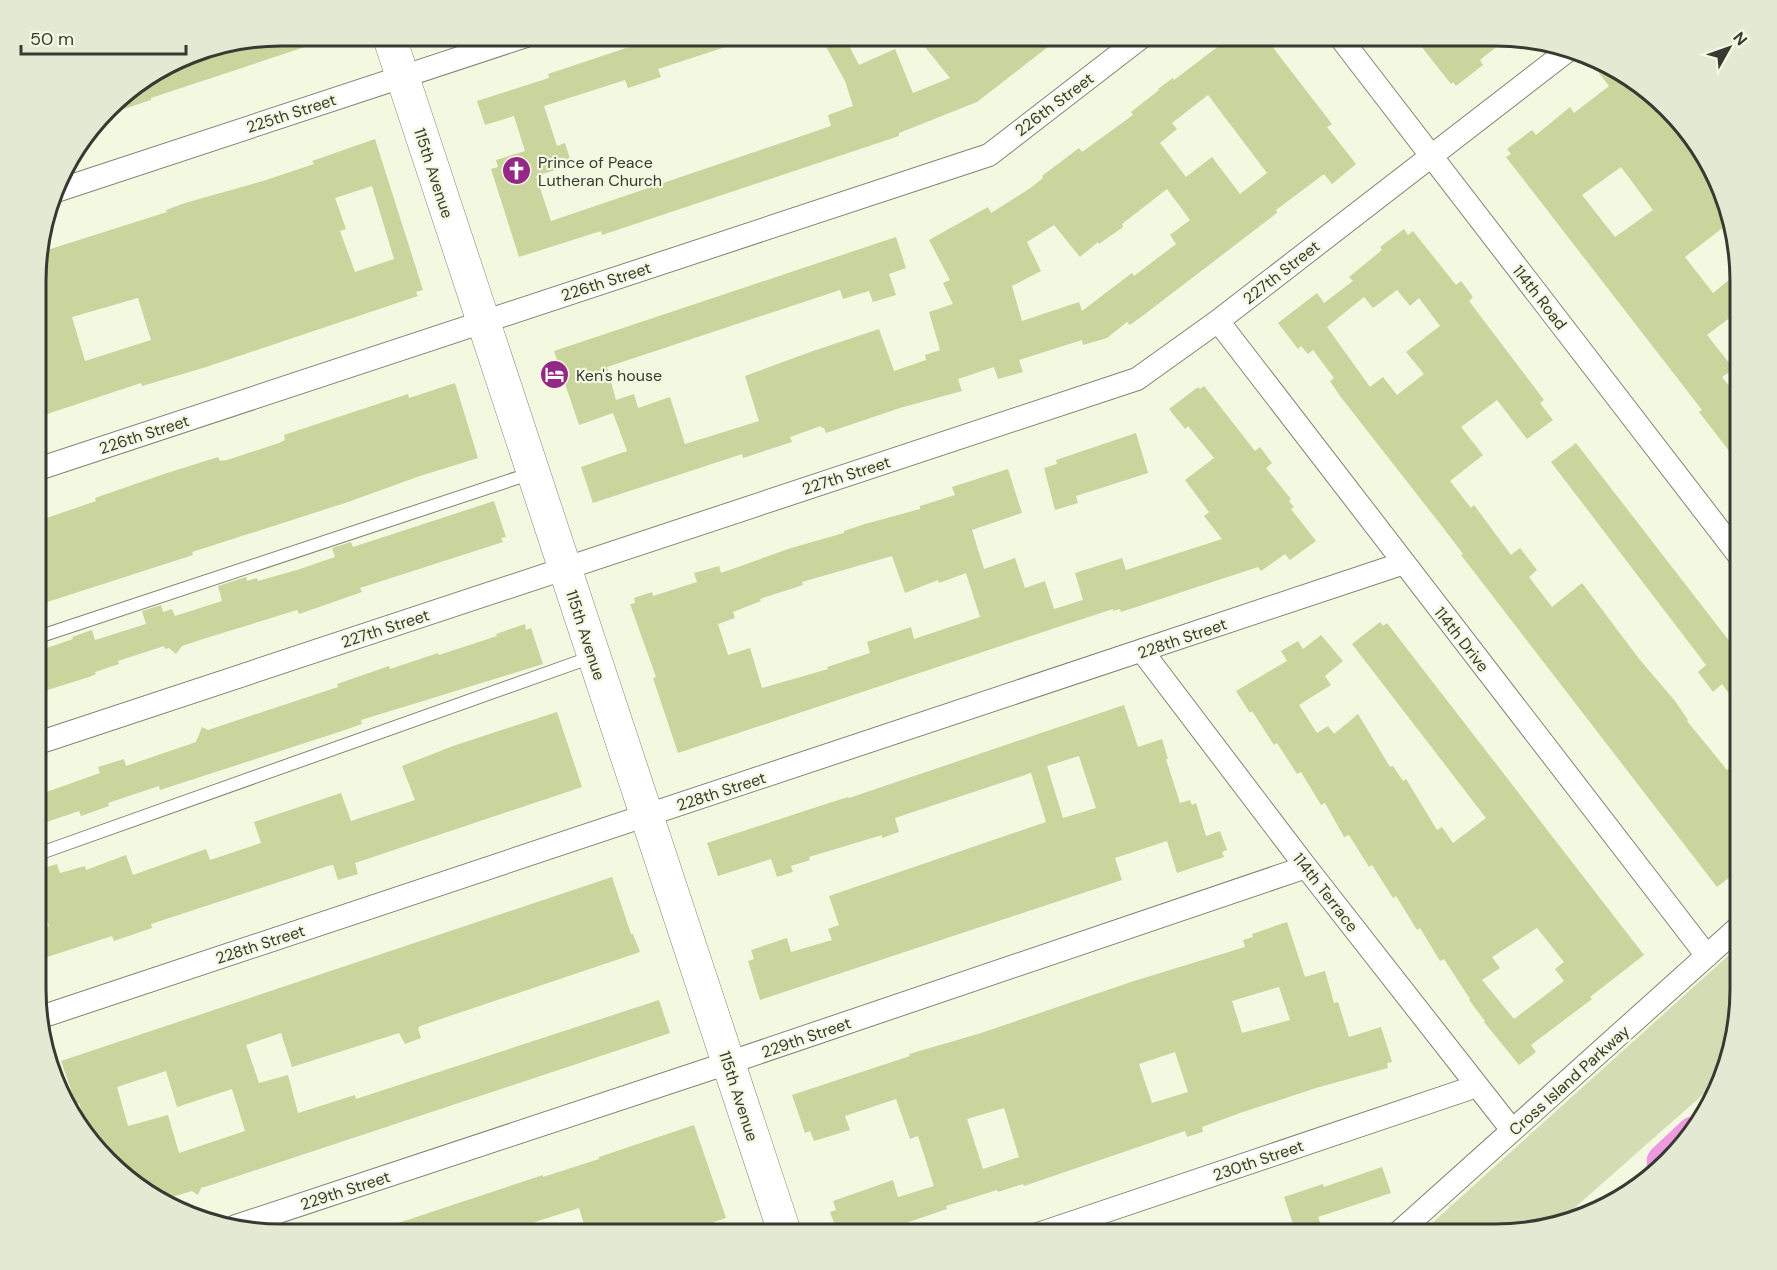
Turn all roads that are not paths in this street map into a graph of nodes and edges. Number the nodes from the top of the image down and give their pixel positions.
1 (392, 46) edge
2 (496, 46) edge
3 (1130, 46) edge
4 (1347, 46) edge
5 (1560, 56) edge
6 (402, 77) junction
7 (1431, 157) junction
8 (66, 188) edge
9 (483, 321) junction
10 (1218, 321) junction
11 (46, 466) edge
12 (532, 473) junction
13 (1730, 544) edge
14 (1404, 563) junction
15 (564, 569) junction
16 (46, 634) edge
17 (1142, 651) junction
18 (593, 657) junction
19 (46, 740) edge
20 (646, 816) junction
21 (46, 851) edge
22 (1306, 867) junction
23 (1730, 935) edge
24 (1707, 956) junction
25 (48, 1015) edge
26 (728, 1063) junction
27 (1478, 1086) junction
28 (1512, 1130) junction
29 (253, 1221) edge
30 (782, 1224) edge
31 (1068, 1224) edge
32 (1408, 1224) edge

1 - 6 main road, 115th Avenue
2 - 6 street, 225th Street
3 - 9 street, 226th Street
4 - 7 street, 114th Road
5 - 7 street, 227th Street
6 - 8 street, 225th Street
6 - 9 main road, 115th Avenue
7 - 10 street, 227th Street
7 - 13 street, 114th Road
9 - 11 street, 226th Street
9 - 12 main road, 115th Avenue
10 - 14 street, 114th Drive
10 - 15 street, 227th Street
12 - 15 main road, 115th Avenue
12 - 16 lane
14 - 17 street, 228th Street
14 - 24 street, 114th Drive
15 - 18 main road, 115th Avenue
15 - 19 street, 227th Street
17 - 20 street, 228th Street
17 - 22 street, 114th Terrace
18 - 20 main road, 115th Avenue
18 - 21 lane
20 - 25 street, 228th Street
20 - 26 main road, 115th Avenue
22 - 26 street, 229th Street
22 - 27 street, 114th Terrace
23 - 24 street, Cross Island Parkway
24 - 28 street, Cross Island Parkway
26 - 29 street, 229th Street
26 - 30 main road, 115th Avenue
27 - 28 street, 114th Terrace
27 - 31 street, 230th Street
28 - 32 street, Cross Island Parkway

